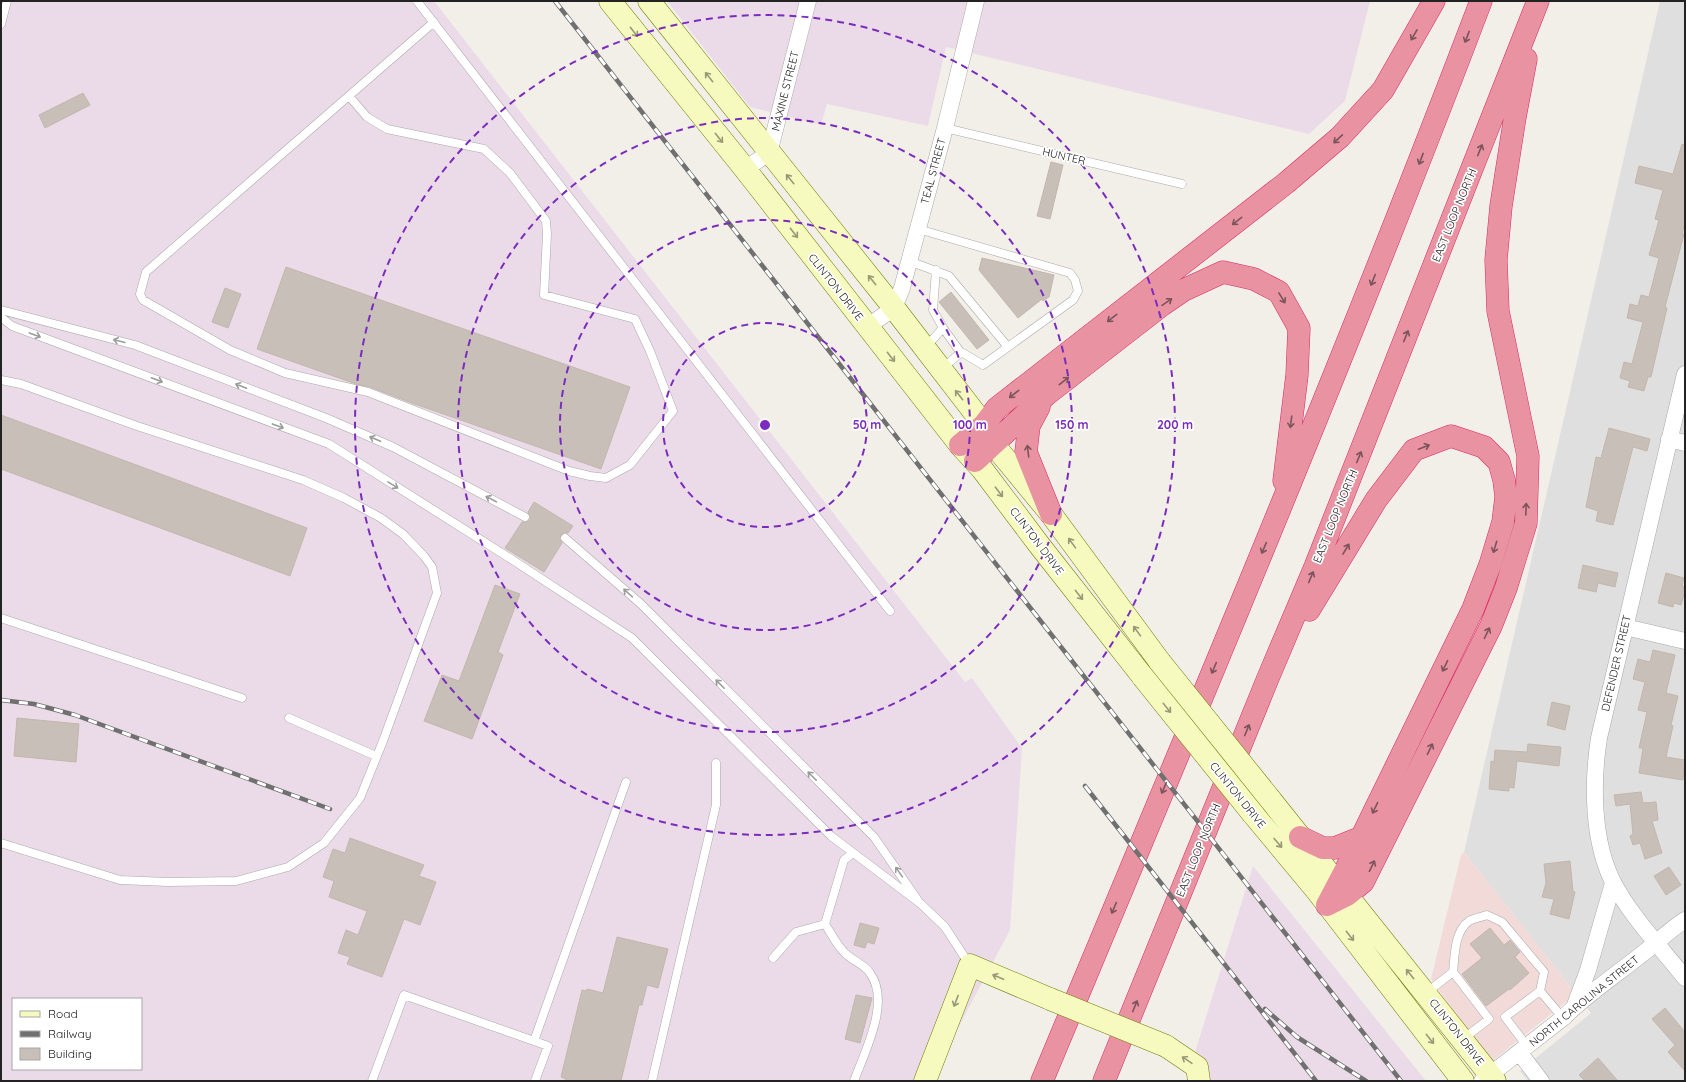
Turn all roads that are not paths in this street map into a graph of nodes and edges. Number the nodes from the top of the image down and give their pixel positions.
1 (7, 1) edge
2 (417, 1) edge
3 (610, 1) edge
4 (649, 1) edge
5 (808, 1) edge
6 (976, 1) edge
7 (1434, 1) edge
8 (1481, 1) edge
9 (1537, 4) edge
10 (434, 22) junction
11 (1, 24) edge
12 (349, 96) junction
13 (945, 128) junction
14 (769, 153) junction
15 (745, 169) junction
16 (1182, 184) dead end
17 (918, 229) junction
18 (909, 261) junction
19 (936, 270) junction
20 (894, 308) junction
21 (1, 310) edge
22 (1, 317) edge
23 (867, 327) junction
24 (943, 328) junction
25 (1008, 347) junction
26 (924, 348) junction
27 (961, 353) junction
28 (940, 370) junction
29 (1685, 374) edge
30 (1, 380) edge
31 (1046, 395) junction
32 (984, 425) junction
33 (1669, 439) junction
34 (1685, 443) edge
35 (960, 445) junction
36 (994, 445) junction
37 (975, 461) junction
38 (1280, 512) junction
39 (1051, 514) junction
40 (525, 517) dead end
41 (565, 538) dead end
42 (890, 611) dead end
43 (1, 618) edge
44 (1625, 626) junction
45 (1685, 641) edge
46 (1268, 678) junction
47 (242, 698) dead end
48 (289, 718) dead end
49 (376, 756) junction
50 (716, 762) dead end
51 (626, 782) dead end
52 (1300, 837) junction
53 (1360, 838) junction
54 (1, 843) edge
55 (854, 853) junction
56 (1613, 883) junction
57 (1343, 889) junction
58 (921, 904) junction
59 (1327, 905) junction
60 (1685, 920) edge
61 (825, 924) junction
62 (1657, 942) junction
63 (773, 958) dead end
64 (970, 965) junction
65 (1453, 972) junction
66 (1685, 978) edge
67 (1540, 991) junction
68 (1426, 993) junction
69 (1575, 1006) junction
70 (1505, 1017) junction
71 (1563, 1018) junction
72 (1489, 1019) junction
73 (1462, 1039) junction
74 (534, 1041) junction
75 (1523, 1049) junction
76 (1489, 1079) edge
77 (372, 1081) edge
78 (535, 1081) edge
79 (652, 1081) edge
80 (854, 1081) edge
81 (925, 1081) edge
82 (1042, 1081) edge
83 (1104, 1081) edge
84 (1199, 1081) edge
85 (1463, 1081) edge
86 (1541, 1081) edge

1 - 11 lane
2 - 10 lane
3 -> 15 main road, CLINTON DRIVE
14 -> 4 main road, CLINTON DRIVE
5 - 14 street, MAXINE STREET
6 - 13 street, TEAL STREET
7 -> 32 highway
8 -> 38 highway
46 -> 9 highway, EAST LOOP NORTH
57 -> 9 highway
10 - 12 lane
10 - 42 lane
12 - 12 lane
13 - 16 lane, HUNTER
13 - 17 street, TEAL STREET
14 - 15 street
20 -> 14 main road, CLINTON DRIVE
15 -> 23 main road, CLINTON DRIVE
17 - 18 street, TEAL STREET
17 - 25 lane
18 - 19 lane
18 - 20 street, TEAL STREET
19 - 24 lane
19 - 25 lane
20 - 23 street
20 - 26 main road, CLINTON DRIVE
40 -> 21 lane
22 -> 55 lane
23 -> 35 main road, CLINTON DRIVE
24 - 26 lane
24 - 27 lane
25 - 27 lane
26 - 28 main road, CLINTON DRIVE
27 - 28 lane
32 -> 28 main road, CLINTON DRIVE
29 - 33 street, DEFENDER STREET
30 - 49 lane
31 - 36 highway
31 -> 38 highway
39 -> 31 highway
32 - 35 highway
32 - 36 main road, CLINTON DRIVE
33 - 34 street
33 - 44 street, DEFENDER STREET
35 - 37 main road, CLINTON DRIVE
36 - 37 highway
36 - 39 main road, CLINTON DRIVE
37 -> 59 main road, CLINTON DRIVE, bridge
38 -> 82 highway
52 -> 39 main road, CLINTON DRIVE, bridge
58 -> 41 lane
43 - 47 lane
44 - 45 street
44 - 56 street, DEFENDER STREET
46 -> 53 highway
83 -> 46 highway, EAST LOOP NORTH
48 - 49 lane
49 - 54 lane
50 - 79 lane
51 - 74 lane
52 - 53 highway
52 - 57 main road, CLINTON DRIVE
53 - 57 highway
55 - 58 lane
55 - 61 lane
56 - 62 street, DEFENDER STREET
56 - 69 street
57 - 59 highway
68 -> 57 main road, CLINTON DRIVE
58 - 64 lane
59 -> 85 main road, CLINTON DRIVE
60 - 62 street, NORTH CAROLINA STREET
61 - 63 lane
61 - 80 lane
62 - 66 street, DEFENDER STREET
62 - 69 street, NORTH CAROLINA STREET
64 -> 81 main road
84 -> 64 main road, bridge
65 - 67 lane
65 - 68 lane
65 - 72 lane
67 - 70 lane
67 - 71 lane
68 - 73 main road, CLINTON DRIVE
69 - 71 street, NORTH CAROLINA STREET
70 - 72 lane
70 - 75 lane
71 - 75 street, NORTH CAROLINA STREET
72 - 73 lane
73 - 76 main road, CLINTON DRIVE
74 - 77 lane
74 - 78 lane
75 - 76 street, NORTH CAROLINA STREET
75 - 86 street

